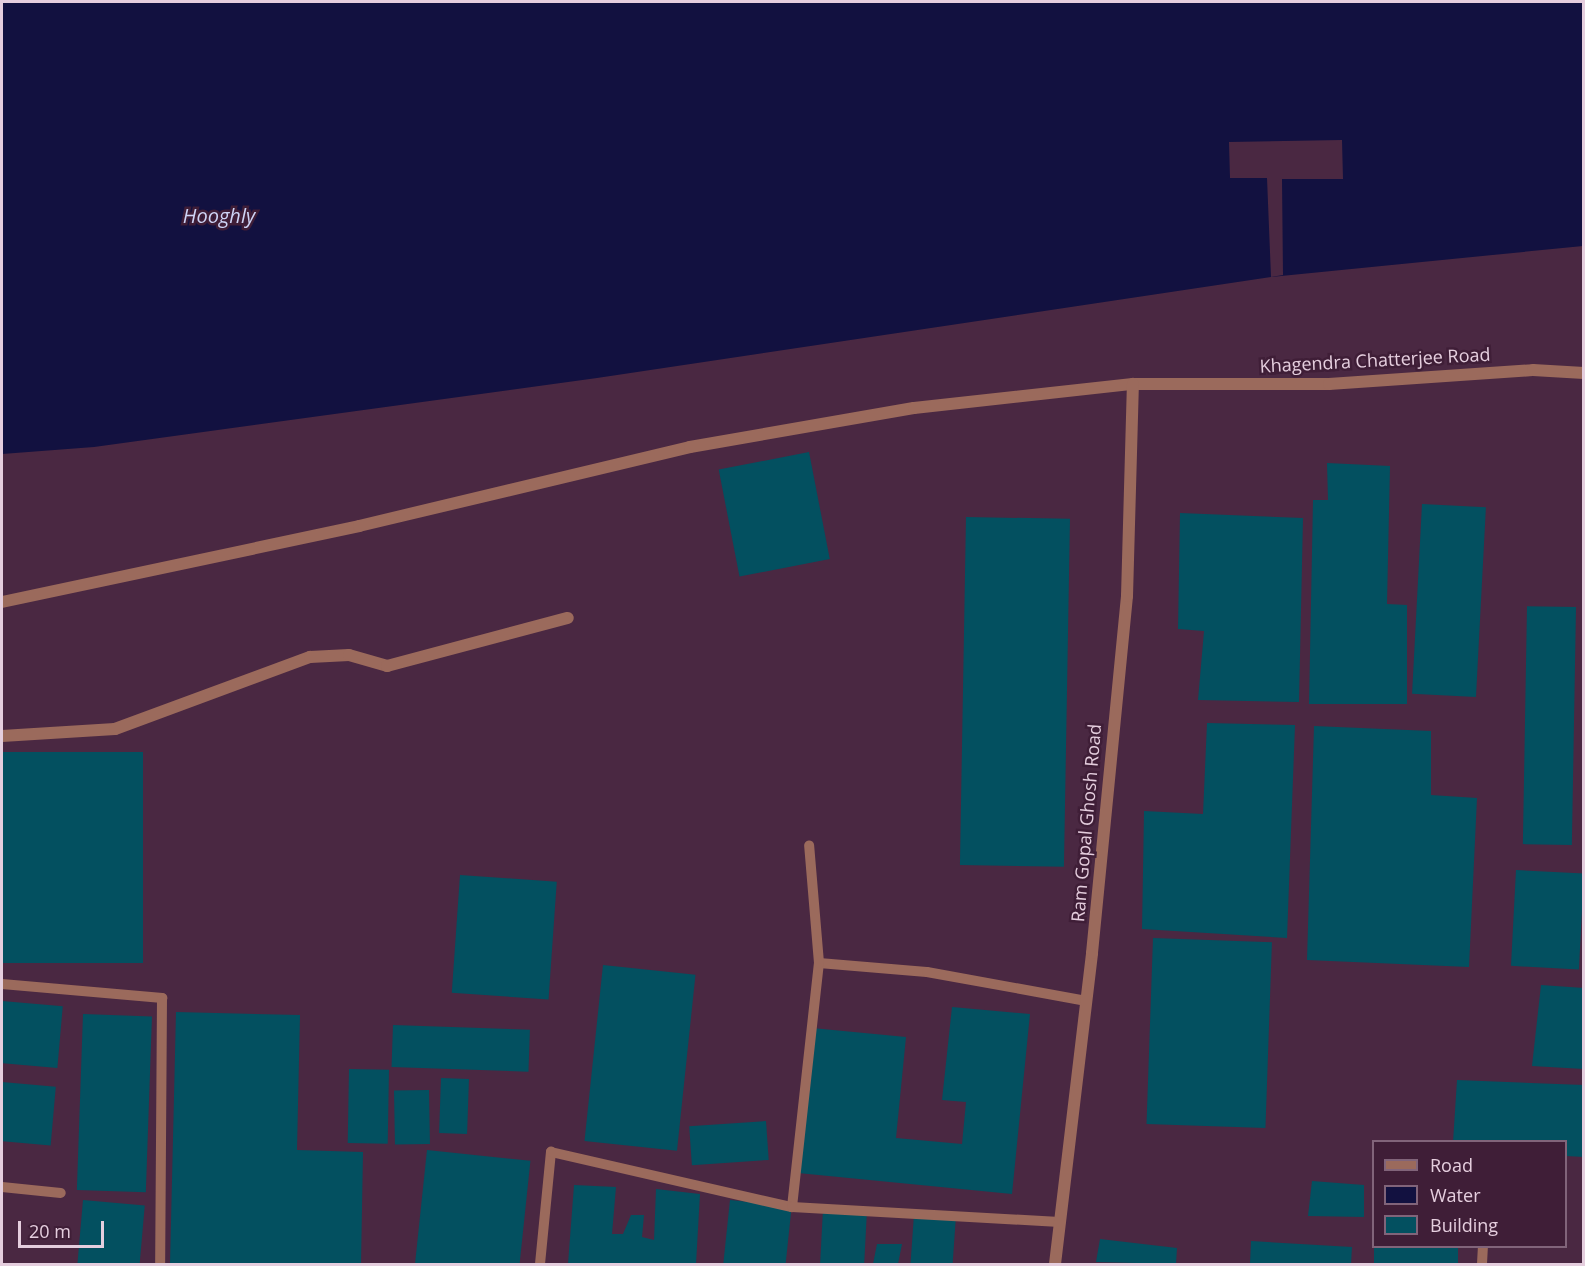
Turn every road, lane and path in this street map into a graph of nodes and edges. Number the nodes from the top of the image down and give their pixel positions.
1 (1584, 373) edge
2 (1133, 384) junction
3 (2, 602) edge
4 (568, 618) dead end
5 (2, 736) edge
6 (809, 845) dead end
7 (819, 963) junction
8 (2, 984) edge
9 (1086, 1001) junction
10 (2, 1187) edge
11 (61, 1193) dead end
12 (792, 1207) junction
13 (1060, 1222) junction
14 (1483, 1248) edge
15 (160, 1264) edge
16 (540, 1264) edge
17 (1055, 1264) edge
18 (1482, 1264) edge

1 - 2 street, Khagendra Chatterjee Road
2 - 3 street, Khagendra Chatterjee Road
2 - 9 street, Ram Gopal Ghosh Road
4 - 5 street
6 - 7 lane
7 - 9 lane
7 - 12 lane
8 - 15 lane
9 - 13 street, Ram Gopal Ghosh Road
10 - 11 lane
12 - 13 lane
12 - 16 lane
13 - 17 street, Ram Gopal Ghosh Road
14 - 18 lane

